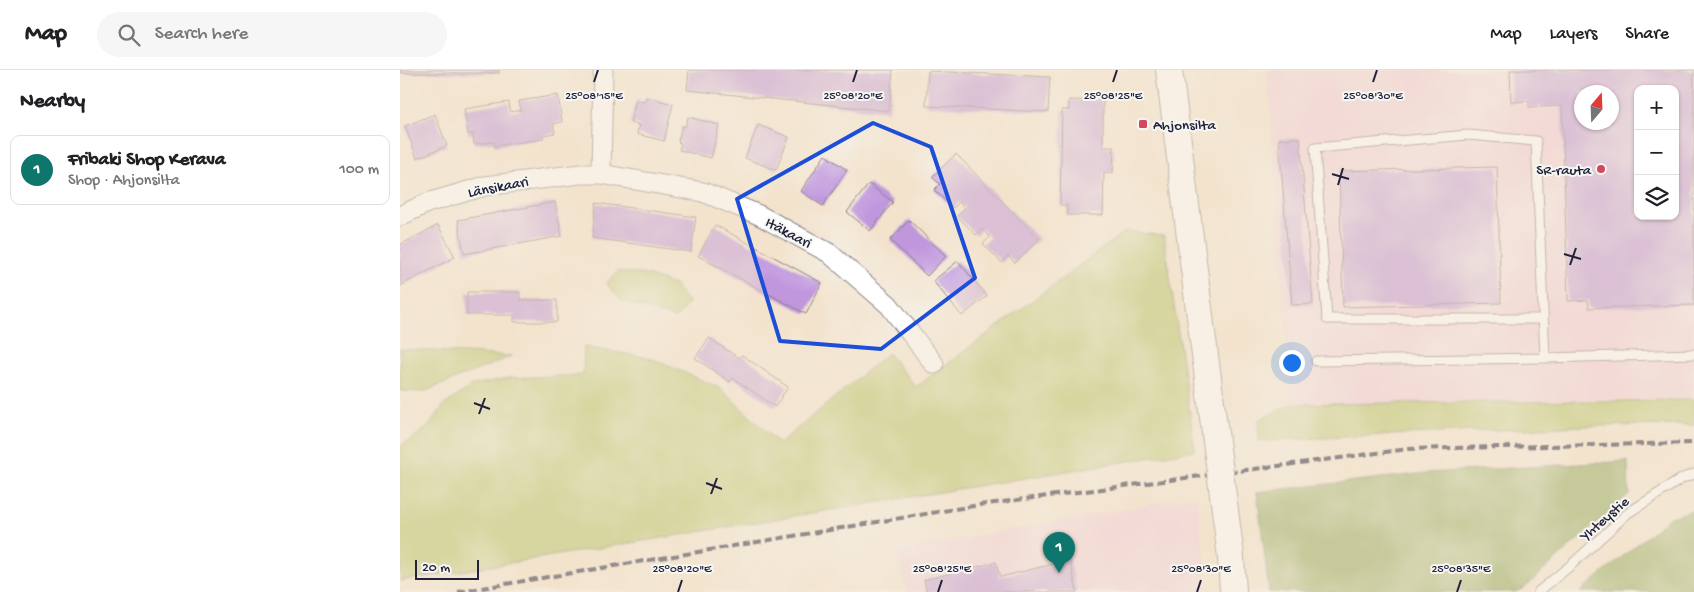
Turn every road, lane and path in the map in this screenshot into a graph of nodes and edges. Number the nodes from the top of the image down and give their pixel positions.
1 (603, 70) edge
2 (1169, 70) edge
3 (601, 174) junction
4 (400, 216) edge
5 (1543, 319) junction
6 (1694, 354) edge
7 (1545, 358) junction
8 (1316, 361) dead end
9 (934, 364) dead end
10 (1694, 474) edge
11 (1233, 592) edge
12 (1538, 592) edge

1 - 3 street
2 - 11 street, bridge
3 - 4 street, Länsikaari
3 - 9 street, Itäkaari
5 - 5 lane
5 - 7 lane
6 - 7 lane
7 - 8 lane
10 - 12 lane, Yhteystie

